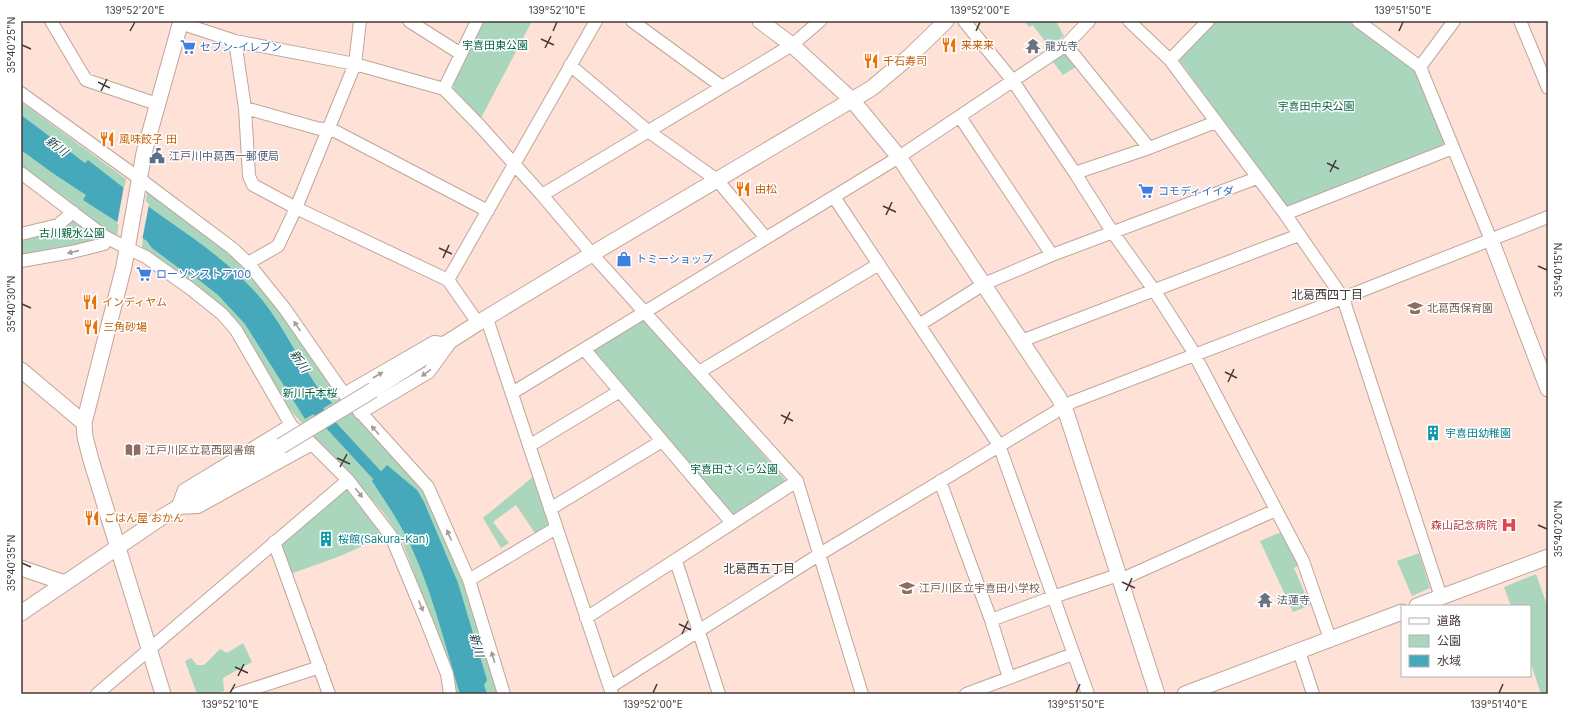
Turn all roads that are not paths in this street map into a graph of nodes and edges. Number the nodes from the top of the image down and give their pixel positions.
1 (51, 21) edge
2 (360, 21) edge
3 (409, 21) edge
4 (477, 21) edge
5 (596, 21) edge
6 (632, 21) edge
7 (760, 21) edge
8 (820, 21) edge
9 (946, 21) edge
10 (964, 21) edge
11 (1089, 21) edge
12 (1129, 21) edge
13 (1208, 21) edge
14 (1358, 21) edge
15 (1454, 21) edge
16 (1520, 21) edge
17 (181, 22) edge
18 (235, 41) junction
19 (792, 45) junction
20 (1066, 45) junction
21 (461, 54) junction
22 (1170, 60) junction
23 (355, 64) junction
24 (570, 65) junction
25 (1420, 67) junction
26 (1013, 81) junction
27 (721, 86) junction
28 (1548, 88) edge
29 (444, 89) junction
30 (21, 93) edge
31 (852, 100) junction
32 (157, 104) junction
33 (245, 108) junction
34 (960, 117) junction
35 (1216, 122) junction
36 (330, 128) junction
37 (648, 131) junction
38 (1149, 148) junction
39 (1453, 148) junction
40 (899, 157) junction
41 (515, 165) junction
42 (21, 173) edge
43 (1075, 173) junction
44 (1257, 178) junction
45 (717, 180) junction
46 (139, 182) junction
47 (542, 195) junction
48 (834, 197) junction
49 (296, 208) junction
50 (488, 211) junction
51 (73, 212) junction
52 (1285, 214) junction
53 (1548, 217) edge
54 (1113, 233) junction
55 (21, 234) edge
56 (1299, 235) junction
57 (108, 238) junction
58 (766, 238) junction
59 (1491, 240) junction
60 (128, 244) junction
61 (592, 254) junction
62 (1052, 255) junction
63 (21, 261) edge
64 (248, 263) junction
65 (879, 264) junction
66 (448, 280) junction
67 (984, 284) junction
68 (1154, 290) junction
69 (1343, 298) junction
70 (645, 312) junction
71 (482, 321) junction
72 (919, 325) junction
73 (1021, 341) junction
74 (450, 343) junction
75 (584, 349) junction
76 (1195, 354) junction
77 (21, 370) edge
78 (699, 372) junction
79 (1548, 389) edge
80 (620, 391) junction
81 (512, 393) junction
82 (344, 394) junction
83 (1063, 406) junction
84 (360, 413) junction
85 (84, 423) junction
86 (291, 425) junction
87 (662, 441) junction
88 (312, 444) junction
89 (999, 445) junction
90 (529, 446) junction
91 (348, 480) junction
92 (940, 480) junction
93 (797, 481) junction
94 (177, 508) junction
95 (550, 509) junction
96 (1276, 510) junction
97 (732, 523) junction
98 (556, 528) junction
99 (274, 542) junction
100 (118, 546) junction
101 (820, 554) junction
102 (1548, 557) edge
103 (676, 561) junction
104 (21, 568) edge
105 (1119, 578) junction
106 (469, 580) junction
107 (65, 583) junction
108 (1053, 597) junction
109 (1441, 597) junction
110 (1420, 605) edge
111 (1401, 612) edge
112 (21, 614) edge
113 (586, 618) junction
114 (991, 620) junction
115 (698, 631) junction
116 (1330, 639) junction
117 (149, 649) junction
118 (1299, 651) junction
119 (1073, 654) junction
120 (320, 667) junction
121 (1009, 678) junction
122 (611, 691) edge
123 (97, 694) edge
124 (163, 694) edge
125 (237, 694) edge
126 (329, 694) edge
127 (450, 694) edge
128 (504, 694) edge
129 (719, 694) edge
130 (862, 694) edge
131 (966, 694) edge
132 (1088, 694) edge
133 (1157, 694) edge
134 (1185, 694) edge
135 (1313, 694) edge

1 - 32 street
2 - 23 street
3 - 21 street
4 - 21 street
5 - 24 street
6 - 27 street
7 - 19 street
8 - 19 street
9 - 31 street
10 - 26 street
11 - 20 street
12 - 22 street
13 - 22 street
14 - 25 street
15 - 25 street
16 - 28 street
17 - 18 street
17 - 32 street
18 - 23 street
18 - 33 street
19 - 27 street
19 - 31 street
20 - 26 street
20 - 38 street
21 - 29 street
22 - 35 street
23 - 29 street
23 - 36 street
24 - 37 street
24 - 41 street
25 - 39 street
26 - 34 street
26 - 43 street
27 - 37 street
29 - 41 street
30 - 46 street
31 - 40 street
31 - 45 street
32 - 46 street
33 - 36 street
33 - 49 street
34 - 40 street
34 - 62 street
35 - 38 street
35 - 44 street
36 - 49 street
36 - 50 street
37 - 45 street
37 - 47 street
38 - 43 street
39 - 52 street
39 - 59 street
40 - 48 street
40 - 67 street
41 - 47 street
41 - 50 street
42 - 51 street
43 - 54 street
44 - 52 street
44 - 54 street
45 - 58 street
45 - 61 street
46 - 60 street
46 - 64 street
47 - 61 street
48 - 58 street
48 - 65 street
49 - 64 street
49 - 66 street
50 - 66 street
51 - 55 street
51 - 57 street
52 - 56 street
53 - 59 street
54 - 62 street
54 - 68 street
56 - 68 street
56 - 69 street
57 - 60 street
57 -> 63 street
58 - 70 street
59 - 69 street
59 - 79 street
60 - 85 street
60 - 86 street
61 - 70 street
61 - 71 street
62 - 67 street
82 -> 64 street
65 - 72 street
65 - 78 street
66 - 71 street
67 - 72 street
67 - 73 street
68 - 73 street
68 - 76 street
69 - 76 street
69 - 109 street
70 - 75 street
70 - 78 street
71 - 74 street
71 - 81 street
72 - 89 street
73 - 83 street
82 -> 74 street
74 -> 84 street
74 - 94 street, bridge
75 - 80 street
75 - 81 street
76 - 83 street
76 - 96 street
77 - 85 street
78 - 93 street
80 - 87 street
80 - 90 street
81 - 90 street
82 - 84 street
83 - 89 street
83 - 105 street
106 -> 84 street
85 - 100 street
86 - 88 street
86 - 94 street
87 - 95 street
87 - 97 street
88 - 91 street
88 - 94 street
89 - 92 street
89 - 108 street
90 - 95 street
91 - 99 street
91 -> 127 street
92 - 101 street
92 - 114 street
93 - 97 street
93 - 101 street
94 - 100 street
95 - 98 street
96 - 105 street
96 - 116 street
97 - 103 street
98 - 106 street
98 - 113 street
99 - 117 street
99 - 120 street
100 - 107 street
100 - 117 street
101 - 115 street
101 - 130 street
102 - 109 street
103 - 113 street
103 - 115 street
104 - 107 street
105 - 108 street
105 - 133 street
128 -> 106 street
107 - 112 street
108 - 114 street
108 - 119 street
109 - 110 street
111 - 116 street
113 - 122 street
114 - 121 street
115 - 122 street
115 - 129 street
116 - 118 street
117 - 123 street
117 - 124 street
118 - 134 street
118 - 135 street
119 - 121 street
119 - 132 street
120 - 125 street
120 - 126 street
121 - 131 street

